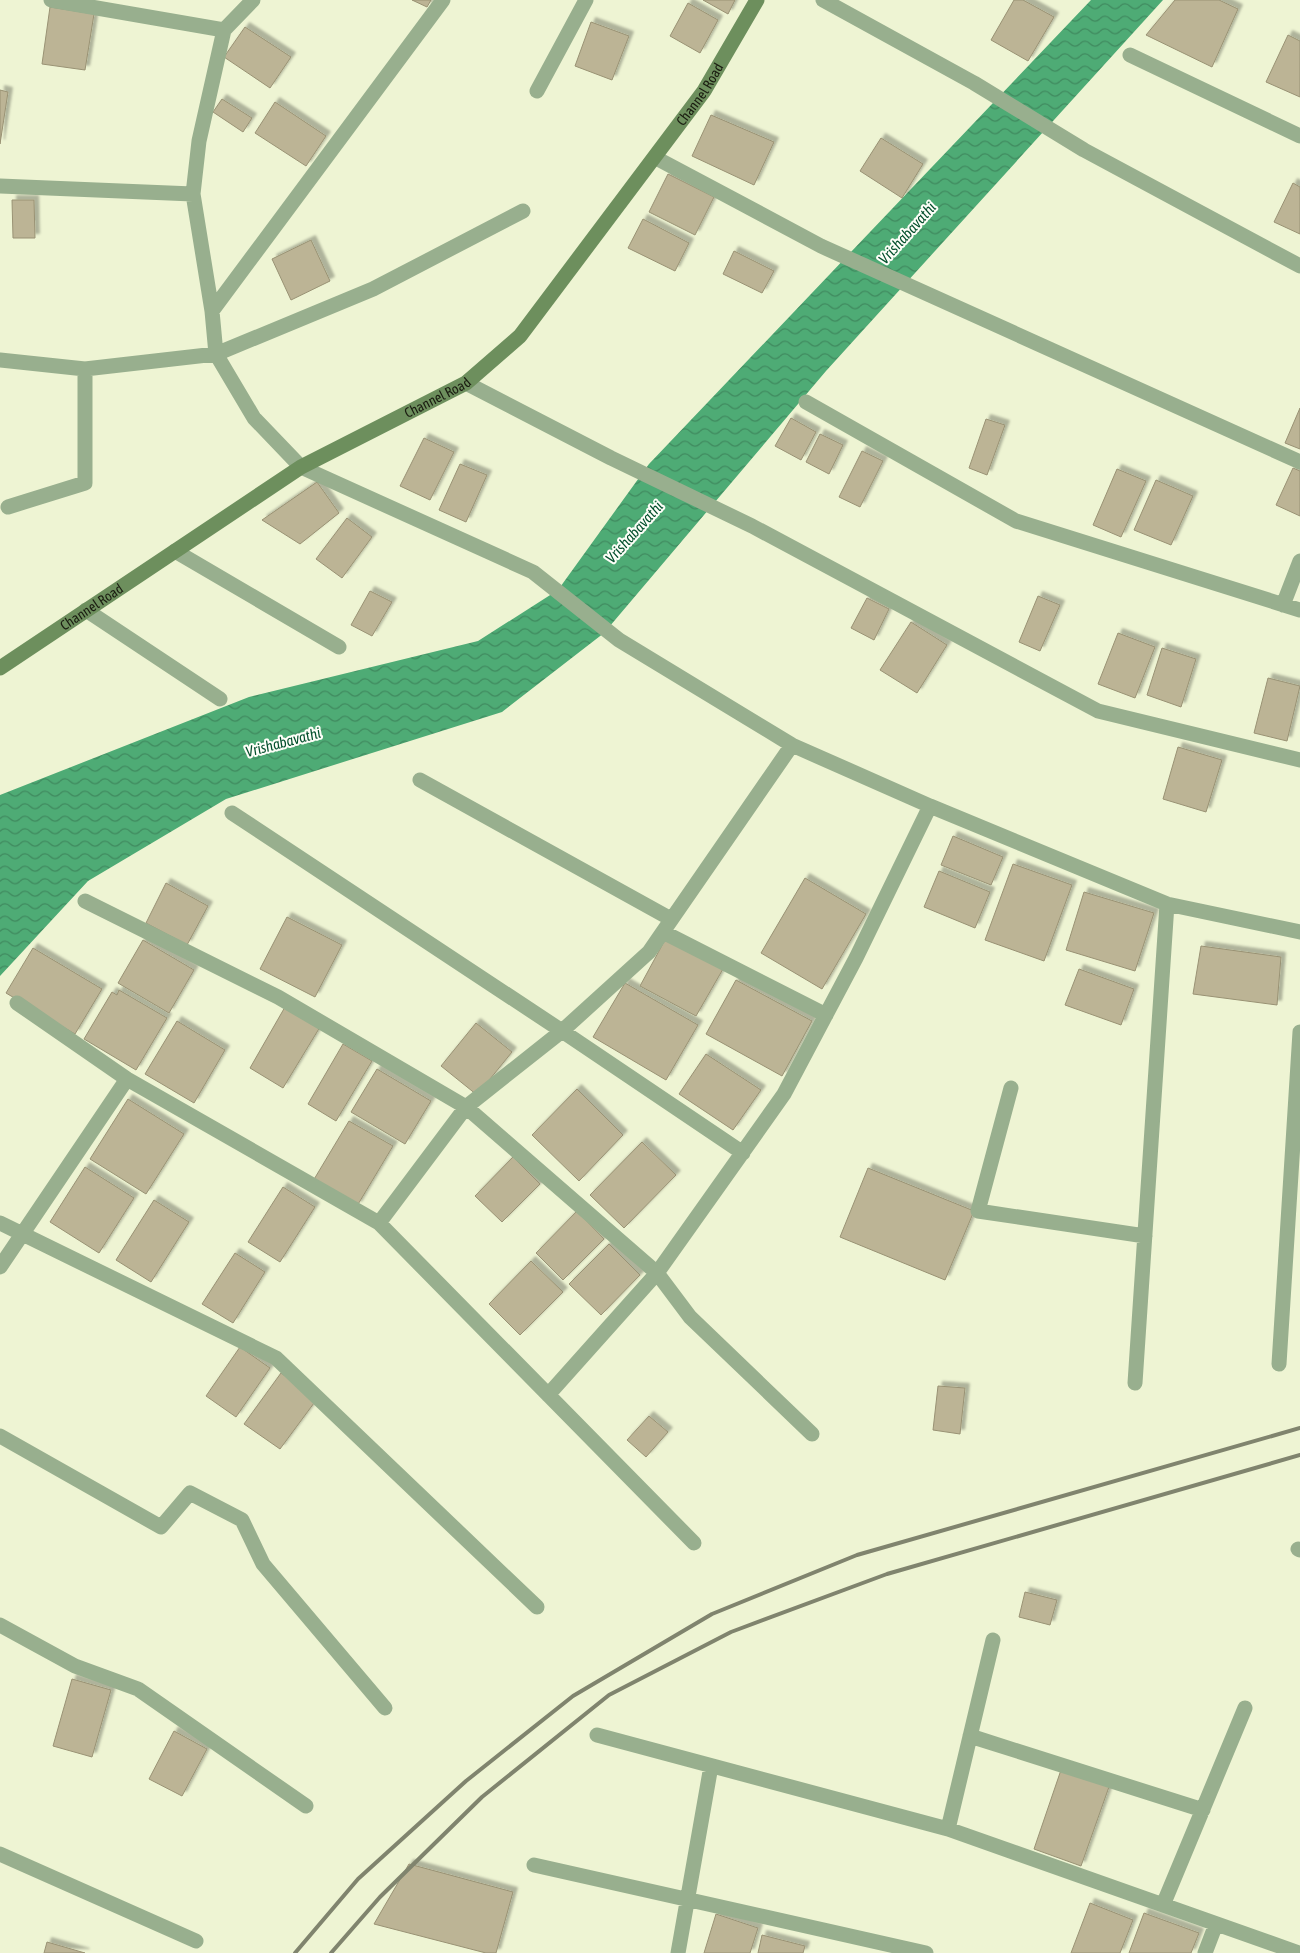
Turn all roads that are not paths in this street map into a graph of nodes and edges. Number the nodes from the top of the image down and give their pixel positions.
1 (51, 0) edge
2 (253, 0) edge
3 (444, 0) edge
4 (586, 0) edge
5 (757, 0) edge
6 (823, 0) edge
7 (224, 30) junction
8 (1130, 55) dead end
9 (537, 90) dead end
10 (1300, 136) edge
11 (656, 158) junction
12 (0, 186) edge
13 (193, 194) junction
14 (523, 211) dead end
15 (1300, 266) edge
16 (212, 311) junction
17 (216, 354) junction
18 (0, 360) edge
19 (85, 369) junction
20 (466, 383) junction
21 (806, 402) dead end
22 (1300, 462) edge
23 (301, 467) junction
24 (8, 507) dead end
25 (174, 551) junction
26 (1300, 561) edge
27 (1283, 605) junction
28 (86, 610) junction
29 (1300, 610) edge
30 (339, 647) dead end
31 (0, 668) edge
32 (220, 699) dead end
33 (792, 745) junction
34 (1300, 760) edge
35 (420, 780) dead end
36 (930, 806) junction
37 (232, 813) dead end
38 (85, 901) dead end
39 (1167, 904) junction
40 (667, 926) junction
41 (1300, 932) edge
42 (17, 1003) dead end
43 (826, 1015) junction
44 (562, 1031) junction
45 (1300, 1032) edge
46 (127, 1079) junction
47 (1011, 1088) dead end
48 (466, 1107) junction
49 (1297, 1119) edge
50 (742, 1153) junction
51 (0, 1223) edge
52 (379, 1223) junction
53 (22, 1232) junction
54 (1145, 1236) junction
55 (0, 1268) edge
56 (657, 1273) junction
57 (1279, 1364) dead end
58 (1135, 1383) dead end
59 (548, 1395) junction
60 (812, 1434) dead end
61 (0, 1436) edge
62 (694, 1543) dead end
63 (537, 1607) dead end
64 (0, 1625) edge
65 (993, 1640) dead end
66 (385, 1708) dead end
67 (1245, 1708) dead end
68 (597, 1735) dead end
69 (970, 1736) junction
70 (712, 1766) junction
71 (306, 1806) dead end
72 (1203, 1810) junction
73 (948, 1829) junction
74 (0, 1854) edge
75 (534, 1865) dead end
76 (687, 1898) junction
77 (1163, 1905) junction
78 (1216, 1924) junction
79 (196, 1941) dead end
80 (678, 1953) edge
81 (926, 1953) edge
82 (1205, 1953) edge
83 (1299, 1953) edge

1 - 7 street
2 - 7 street
3 - 16 street
4 - 9 street
5 - 11 street, Channel Road
6 - 15 street
7 - 13 street
8 - 10 street
11 - 20 street, Channel Road
11 - 22 street
12 - 13 street
13 - 16 street
14 - 17 street
16 - 17 street
17 - 19 street
17 - 23 street
18 - 19 street
19 - 24 street
20 - 23 street, Channel Road
20 - 34 street
21 - 27 street
23 - 25 street, Channel Road
23 - 33 street
25 - 28 street, Channel Road
25 - 30 street
26 - 27 street
27 - 29 street
28 - 31 street, Channel Road
28 - 32 street
33 - 36 street
33 - 40 street
35 - 40 street
36 - 39 street
36 - 43 street
37 - 44 street
38 - 48 street
39 - 41 street
39 - 54 street
40 - 43 street
40 - 44 street
42 - 46 street
43 - 50 street
44 - 48 street
44 - 50 street
45 - 49 street
46 - 52 street
46 - 53 street
47 - 54 street
48 - 52 street
48 - 56 street
49 - 57 street
50 - 56 street
51 - 53 street
52 - 59 street
53 - 55 street
53 - 63 street
54 - 58 street
56 - 59 street
56 - 60 street
59 - 62 street
61 - 66 street
64 - 71 street
65 - 69 street
67 - 72 street
68 - 70 street
69 - 72 street
69 - 73 street
70 - 73 street
70 - 76 street
72 - 77 street
73 - 77 street
74 - 79 street
75 - 76 street
76 - 80 street
76 - 81 street
77 - 78 street
78 - 82 street
78 - 83 street

